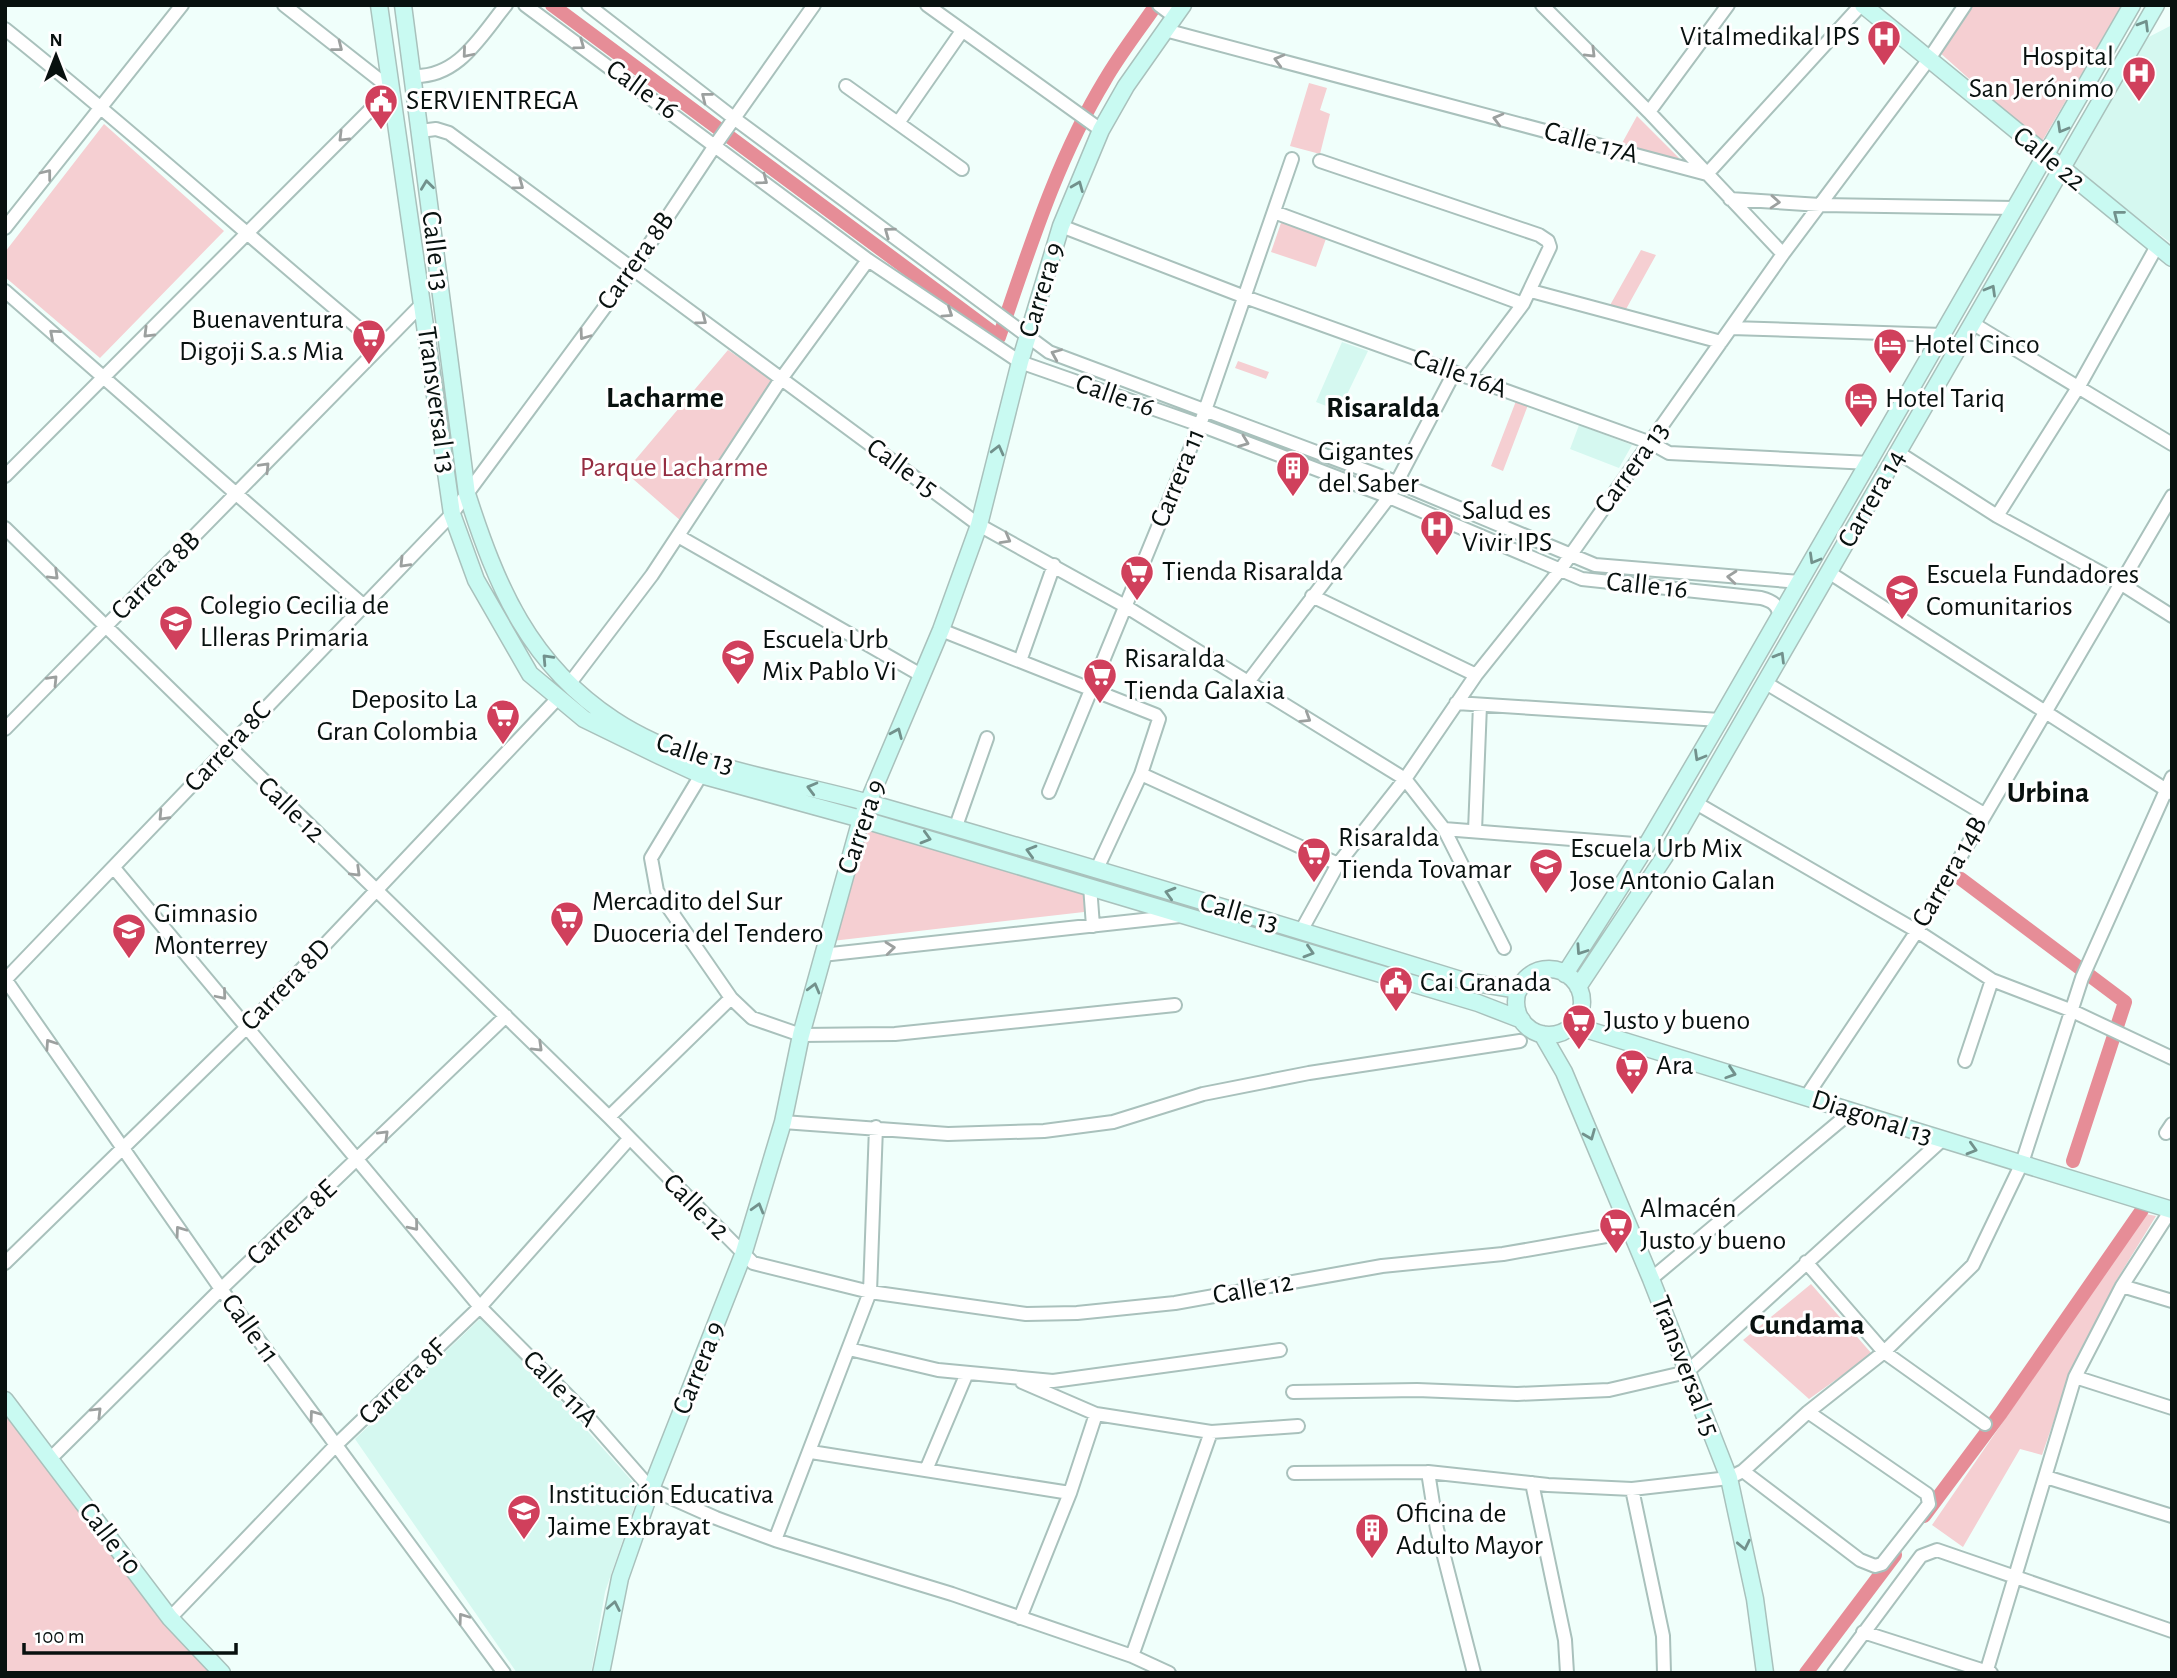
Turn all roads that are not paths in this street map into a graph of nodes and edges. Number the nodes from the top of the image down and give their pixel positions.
1 (182, 5) edge
2 (284, 5) edge
3 (379, 5) edge
4 (403, 5) edge
5 (506, 5) edge
6 (525, 5) edge
7 (588, 5) edge
8 (814, 5) edge
9 (927, 5) edge
10 (1542, 5) edge
11 (1728, 5) edge
12 (1862, 5) edge
13 (1965, 5) edge
14 (2132, 5) edge
15 (2156, 5) edge
16 (1171, 9) edge
17 (5, 29) edge
18 (1165, 30) junction
19 (962, 31) junction
20 (1929, 59) junction
21 (413, 76) junction
22 (846, 86) dead end
23 (391, 89) junction
24 (100, 105) junction
25 (1649, 112) junction
26 (732, 122) junction
27 (898, 123) junction
28 (1095, 126) junction
29 (420, 131) junction
30 (718, 141) junction
31 (2046, 157) junction
32 (1292, 159) dead end
33 (1320, 161) dead end
34 (962, 169) dead end
35 (2060, 169) junction
36 (1707, 174) junction
37 (1730, 199) junction
38 (1820, 205) junction
39 (2015, 208) junction
40 (1274, 212) junction
41 (1061, 226) junction
42 (5, 228) edge
43 (246, 235) junction
44 (2157, 246) junction
45 (1783, 254) junction
46 (2172, 258) edge
47 (868, 260) junction
48 (633, 269) junction
49 (5, 291) edge
50 (1531, 291) junction
51 (1245, 297) junction
52 (423, 303) junction
53 (1523, 304) junction
54 (1972, 323) junction
55 (1731, 328) junction
56 (1943, 335) junction
57 (1028, 338) junction
58 (1721, 342) junction
59 (380, 346) junction
60 (1020, 362) junction
61 (1454, 373) junction
62 (103, 377) junction
63 (1468, 377) junction
64 (781, 379) junction
65 (2079, 386) junction
66 (1205, 410) junction
67 (1200, 425) junction
68 (1651, 443) junction
69 (2172, 444) edge
70 (1899, 453) junction
71 (1870, 463) junction
72 (5, 476) edge
73 (1399, 483) junction
74 (239, 494) junction
75 (467, 494) junction
76 (2172, 496) edge
77 (1390, 497) junction
78 (452, 514) junction
79 (1997, 516) junction
80 (979, 525) junction
81 (5, 528) edge
82 (678, 536) junction
83 (1569, 556) junction
84 (1054, 565) junction
85 (1560, 570) junction
86 (1830, 573) junction
87 (1800, 582) junction
88 (2120, 583) junction
89 (1312, 596) junction
90 (363, 605) junction
91 (1125, 606) junction
92 (2172, 616) edge
93 (1780, 617) junction
94 (497, 620) joint
95 (105, 626) junction
96 (942, 630) junction
97 (1020, 661) junction
98 (921, 675) junction
99 (1476, 675) junction
100 (1248, 681) junction
101 (570, 683) junction
102 (1766, 683) junction
103 (1093, 689) junction
104 (558, 698) junction
105 (1456, 703) junction
106 (1480, 705) junction
107 (2044, 712) junction
108 (1720, 720) junction
109 (5, 729) edge
110 (987, 738) dead end
111 (227, 748) junction
112 (701, 775) junction
113 (1141, 775) junction
114 (2172, 777) edge
115 (1405, 779) junction
116 (2168, 791) edge
117 (1049, 792) dead end
118 (867, 803) junction
119 (1696, 803) junction
120 (1984, 814) junction
121 (861, 819) junction
122 (955, 829) junction
123 (1444, 829) junction
124 (1475, 831) junction
125 (1647, 845) junction
126 (1338, 864) junction
127 (114, 868) junction
128 (1093, 878) junction
129 (376, 892) junction
130 (1189, 915) junction
131 (1093, 926) junction
132 (1301, 931) junction
133 (1917, 931) junction
134 (1504, 948) dead end
135 (822, 956) junction
136 (1565, 974) junction
137 (5, 980) edge
138 (1992, 980) junction
139 (1578, 987) junction
140 (1519, 990) junction
141 (731, 998) junction
142 (1175, 1005) dead end
143 (2070, 1010) junction
144 (506, 1016) junction
145 (1522, 1020) junction
146 (248, 1026) junction
147 (1558, 1031) junction
148 (801, 1035) junction
149 (1520, 1041) dead end
150 (2172, 1058) edge
151 (1965, 1061) dead end
152 (1806, 1097) junction
153 (1852, 1111) junction
154 (609, 1117) junction
155 (783, 1122) junction
156 (876, 1127) junction
157 (629, 1139) junction
158 (1942, 1140) junction
159 (122, 1151) junction
160 (359, 1159) junction
161 (2022, 1163) junction
162 (2171, 1210) edge
163 (1629, 1232) junction
164 (743, 1255) junction
165 (1806, 1262) junction
166 (5, 1263) edge
167 (1651, 1279) junction
168 (2122, 1286) junction
169 (221, 1289) junction
170 (870, 1292) junction
171 (2172, 1301) edge
172 (480, 1307) junction
173 (849, 1349) junction
174 (1280, 1350) dead end
175 (1884, 1352) junction
176 (1686, 1372) junction
177 (967, 1373) junction
178 (1013, 1377) junction
179 (2075, 1377) junction
180 (1293, 1392) dead end
181 (5, 1400) edge
182 (2172, 1408) edge
183 (1808, 1412) junction
184 (1096, 1415) junction
185 (1985, 1424) dead end
186 (1298, 1426) dead end
187 (1211, 1432) junction
188 (337, 1445) junction
189 (811, 1452) junction
190 (49, 1460) junction
191 (926, 1470) junction
192 (1294, 1472) dead end
193 (1428, 1472) junction
194 (1736, 1474) junction
195 (2046, 1477) junction
196 (1532, 1483) junction
197 (651, 1489) junction
198 (1632, 1489) junction
199 (1070, 1493) junction
200 (2172, 1516) edge
201 (775, 1540) junction
202 (2013, 1578) junction
203 (170, 1618) junction
204 (1020, 1618) junction
205 (2172, 1631) edge
206 (1863, 1632) junction
207 (1132, 1656) junction
208 (1988, 1672) edge
209 (222, 1673) edge
210 (504, 1673) edge
211 (601, 1673) edge
212 (1169, 1673) edge
213 (1474, 1673) edge
214 (1567, 1673) edge
215 (1664, 1673) edge
216 (1765, 1673) edge
217 (1834, 1673) edge

1 - 24 street
2 -> 23 street
3 - 23 main road, Transversal 13
4 - 21 main road, Calle 13
5 -> 21 street
6 -> 30 street, Calle 16
26 -> 7 street, Calle 16
8 - 26 street, Carrera 8B
9 - 19 street
10 -> 25 street
11 - 25 street
12 - 20 main road, Calle 22
12 - 36 street
13 - 20 street, Carrera 13
14 -> 31 main road, Carrera 14
35 -> 15 main road, Carrera 14
16 - 18 main road, Carrera 9
17 - 24 street
18 - 28 main road, Carrera 9
36 -> 18 street, Calle 17A
19 - 27 street
19 - 28 street
20 - 31 main road, Calle 22
20 - 38 street, Carrera 13
21 - 29 main road, Calle 13
22 - 27 street
23 -> 43 street
23 - 52 main road, Transversal 13
42 -> 24 street
24 - 43 street
25 - 36 street
26 - 30 street, Carrera 8B
57 -> 26 street, Calle 16
27 - 34 street
41 -> 28 main road, Carrera 9
29 -> 48 street, Calle 15
75 -> 29 main road, Calle 13
30 -> 47 street, Calle 16
30 - 48 street, Carrera 8B
31 - 35 main road, Calle 22
31 - 39 main road, Carrera 14
32 - 40 street, Carrera 11
33 - 50 street
44 -> 35 main road, Calle 22
54 -> 35 main road, Carrera 14
36 - 37 street
37 -> 38 street
37 - 45 street
38 - 39 street
38 - 45 street, Carrera 13
39 - 56 main road, Carrera 14
40 - 51 street, Carrera 11
40 - 53 street
41 - 51 street, Calle 16A
41 - 57 main road, Carrera 9
43 - 59 street
43 -> 62 street
44 - 46 main road, Calle 22
44 - 65 street
45 - 55 street, Carrera 13
47 -> 60 street, Calle 16
47 - 64 street
48 -> 64 street, Calle 15
48 -> 75 street, Carrera 8B
62 -> 49 street
50 - 53 street
50 - 58 street
51 - 61 street, Calle 16A
51 - 66 street, Carrera 11
52 - 59 street, Carrera 8B
52 - 78 main road, Transversal 13
53 - 63 street
54 - 65 street
54 - 70 main road, Carrera 14
55 - 56 street
55 - 58 street, Carrera 13
56 - 71 main road, Carrera 14
57 - 60 main road, Carrera 9
66 -> 57 street, Calle 16
58 - 68 street, Carrera 13
74 -> 59 street, Carrera 8B
60 - 67 street, Calle 16
80 -> 60 main road, Carrera 9
61 - 63 street, Calle 16A
61 - 73 street
62 - 72 street
62 - 74 street
63 - 68 street, Calle 16A
64 - 80 street, Calle 15
64 - 82 street
65 - 69 street
65 - 79 street
66 - 67 street, Carrera 11
66 - 73 street, Calle 16
67 -> 77 street, Calle 16
67 - 91 street, Carrera 11
68 - 71 street, Calle 16A
68 - 83 street, Carrera 13
70 - 79 street
70 - 86 main road, Carrera 14
71 -> 87 main road, Carrera 14
73 - 77 street
73 - 83 street, Calle 16
74 - 90 street
74 - 95 street, Carrera 8B
75 - 78 street, Carrera 8B
101 -> 75 main road, Calle 13
76 - 88 street, Carrera 14B
77 - 85 street, Calle 16
77 - 89 street
78 -> 90 street, Carrera 8C
78 - 94 main road, Transversal 13
79 - 88 street
80 -> 84 street, Calle 15
80 - 96 main road, Carrera 9
81 -> 95 street, Calle 12
82 - 98 street
82 - 101 street
83 - 85 street, Carrera 13
87 -> 83 street, Calle 16
84 - 91 street, Calle 15
84 - 97 street
85 - 93 street, Calle 16
85 - 99 street, Carrera 13
102 -> 86 main road, Carrera 14
86 - 107 street
87 - 93 main road, Carrera 14
88 - 92 street
88 - 107 street, Carrera 14B
89 - 99 street
89 - 100 street
90 - 111 street, Carrera 8C
91 - 100 street, Calle 15
91 - 103 street, Carrera 11
93 - 108 main road, Carrera 14
94 - 104 main road, Calle 13
109 -> 95 street, Carrera 8B
95 - 111 street, Calle 12
96 - 97 street
96 - 98 main road, Carrera 9
97 - 103 street
118 -> 98 main road, Carrera 9
99 - 105 street, Carrera 13
100 -> 115 street, Calle 15
118 -> 101 main road, Calle 13
102 - 119 main road, Carrera 14
102 - 120 street
103 - 113 street
103 - 117 street, Carrera 11
104 - 112 main road, Calle 13
104 - 129 street, Carrera 8D
105 - 106 street
105 - 115 street, Carrera 13
106 - 108 street
106 - 124 street
107 - 116 street
107 - 120 street, Carrera 14B
108 -> 125 main road, Carrera 14
110 - 122 street
111 -> 127 street, Carrera 8C
111 -> 129 street, Calle 12
112 - 121 main road, Calle 13
112 - 141 street
113 - 126 street
113 - 128 street
114 - 116 street
115 - 123 street
115 - 126 street, Carrera 13
116 - 143 street
118 - 121 main road, Carrera 9
118 - 122 main road, Calle 13
119 - 133 street
119 - 139 main road, Carrera 14
120 - 133 street, Carrera 14B
121 -> 128 main road, Calle 13
121 - 135 main road, Carrera 9
128 -> 122 main road, Calle 13
123 - 124 street
123 - 134 street
124 - 125 street
125 -> 136 main road, Carrera 14
126 - 132 street, Carrera 13
127 - 137 street, Carrera 8C
127 -> 146 street, Calle 11A
128 - 130 main road, Calle 13
128 - 131 street
132 -> 128 main road, Calle 13
129 - 144 street, Calle 12
129 - 146 street, Carrera 8D
130 - 131 street
130 -> 145 main road, Calle 13
135 -> 131 street
132 - 140 main road, Calle 13
133 - 138 street
133 - 152 street, Carrera 14B
148 -> 135 main road, Carrera 9
136 - 139 main road
136 - 140 main road
159 -> 137 street, Calle 11
138 - 143 street
138 - 151 street
139 - 147 main road
140 - 145 main road
141 - 148 street
141 - 154 street
142 - 148 street
143 - 150 street
143 - 161 street
144 -> 154 street, Calle 12
160 -> 144 street, Carrera 8E
145 - 147 main road
146 - 159 street, Carrera 8D
146 - 160 street, Calle 11A
147 -> 152 main road, Diagonal 13
147 -> 163 main road, Transversal 15
148 - 155 main road, Carrera 9
149 - 156 street
152 - 153 main road, Diagonal 13
153 - 158 main road, Diagonal 13
153 - 167 street
154 - 157 street, Calle 12
155 - 156 street
164 -> 155 main road, Carrera 9
156 - 170 street
157 - 164 street, Calle 12
157 - 172 street, Carrera 8F
158 -> 161 main road, Diagonal 13
158 - 165 street
159 - 166 street, Carrera 8D
169 -> 159 street, Calle 11
160 - 169 street, Carrera 8E
160 -> 172 street, Calle 11A
161 - 162 main road, Diagonal 13
161 - 175 street
162 - 168 street
163 - 167 main road, Transversal 15
163 - 170 street, Calle 12
164 - 170 street, Calle 12
164 - 197 main road, Carrera 9
165 - 175 street
165 - 176 street
167 - 176 main road, Transversal 15
168 - 171 street
168 - 179 street
188 -> 169 street, Calle 11
190 -> 169 street, Carrera 8E
170 - 173 street
172 - 188 street, Carrera 8F
172 - 197 street, Calle 11A
173 - 177 street
173 - 189 street
174 - 178 street
175 - 183 street
175 - 185 street
176 - 180 street
176 - 194 main road, Transversal 15
177 - 178 street
177 - 191 street
178 - 184 street
179 - 182 street
179 - 195 street
181 - 190 main road, Calle 10
183 - 194 street
183 - 194 street
184 - 187 street
184 - 199 street
186 - 187 street
187 - 207 street
188 - 203 street, Carrera 8F
210 -> 188 street, Calle 11
189 - 191 street
189 - 201 street
190 - 203 main road, Calle 10
191 - 199 street
192 - 193 street
193 - 196 street
193 - 213 street
194 - 198 street
194 -> 216 main road, Transversal 15
195 - 200 street
195 - 202 street
196 - 198 street
196 - 214 street
197 - 201 street, Calle 11A
211 -> 197 main road, Carrera 9
198 - 215 street
199 - 204 street
201 - 204 street, Calle 11A
202 - 205 street
202 - 206 street
202 - 208 street
203 - 209 main road, Calle 10
204 - 207 street, Calle 11A
206 - 208 street
206 - 217 street
207 - 212 street, Calle 11A

